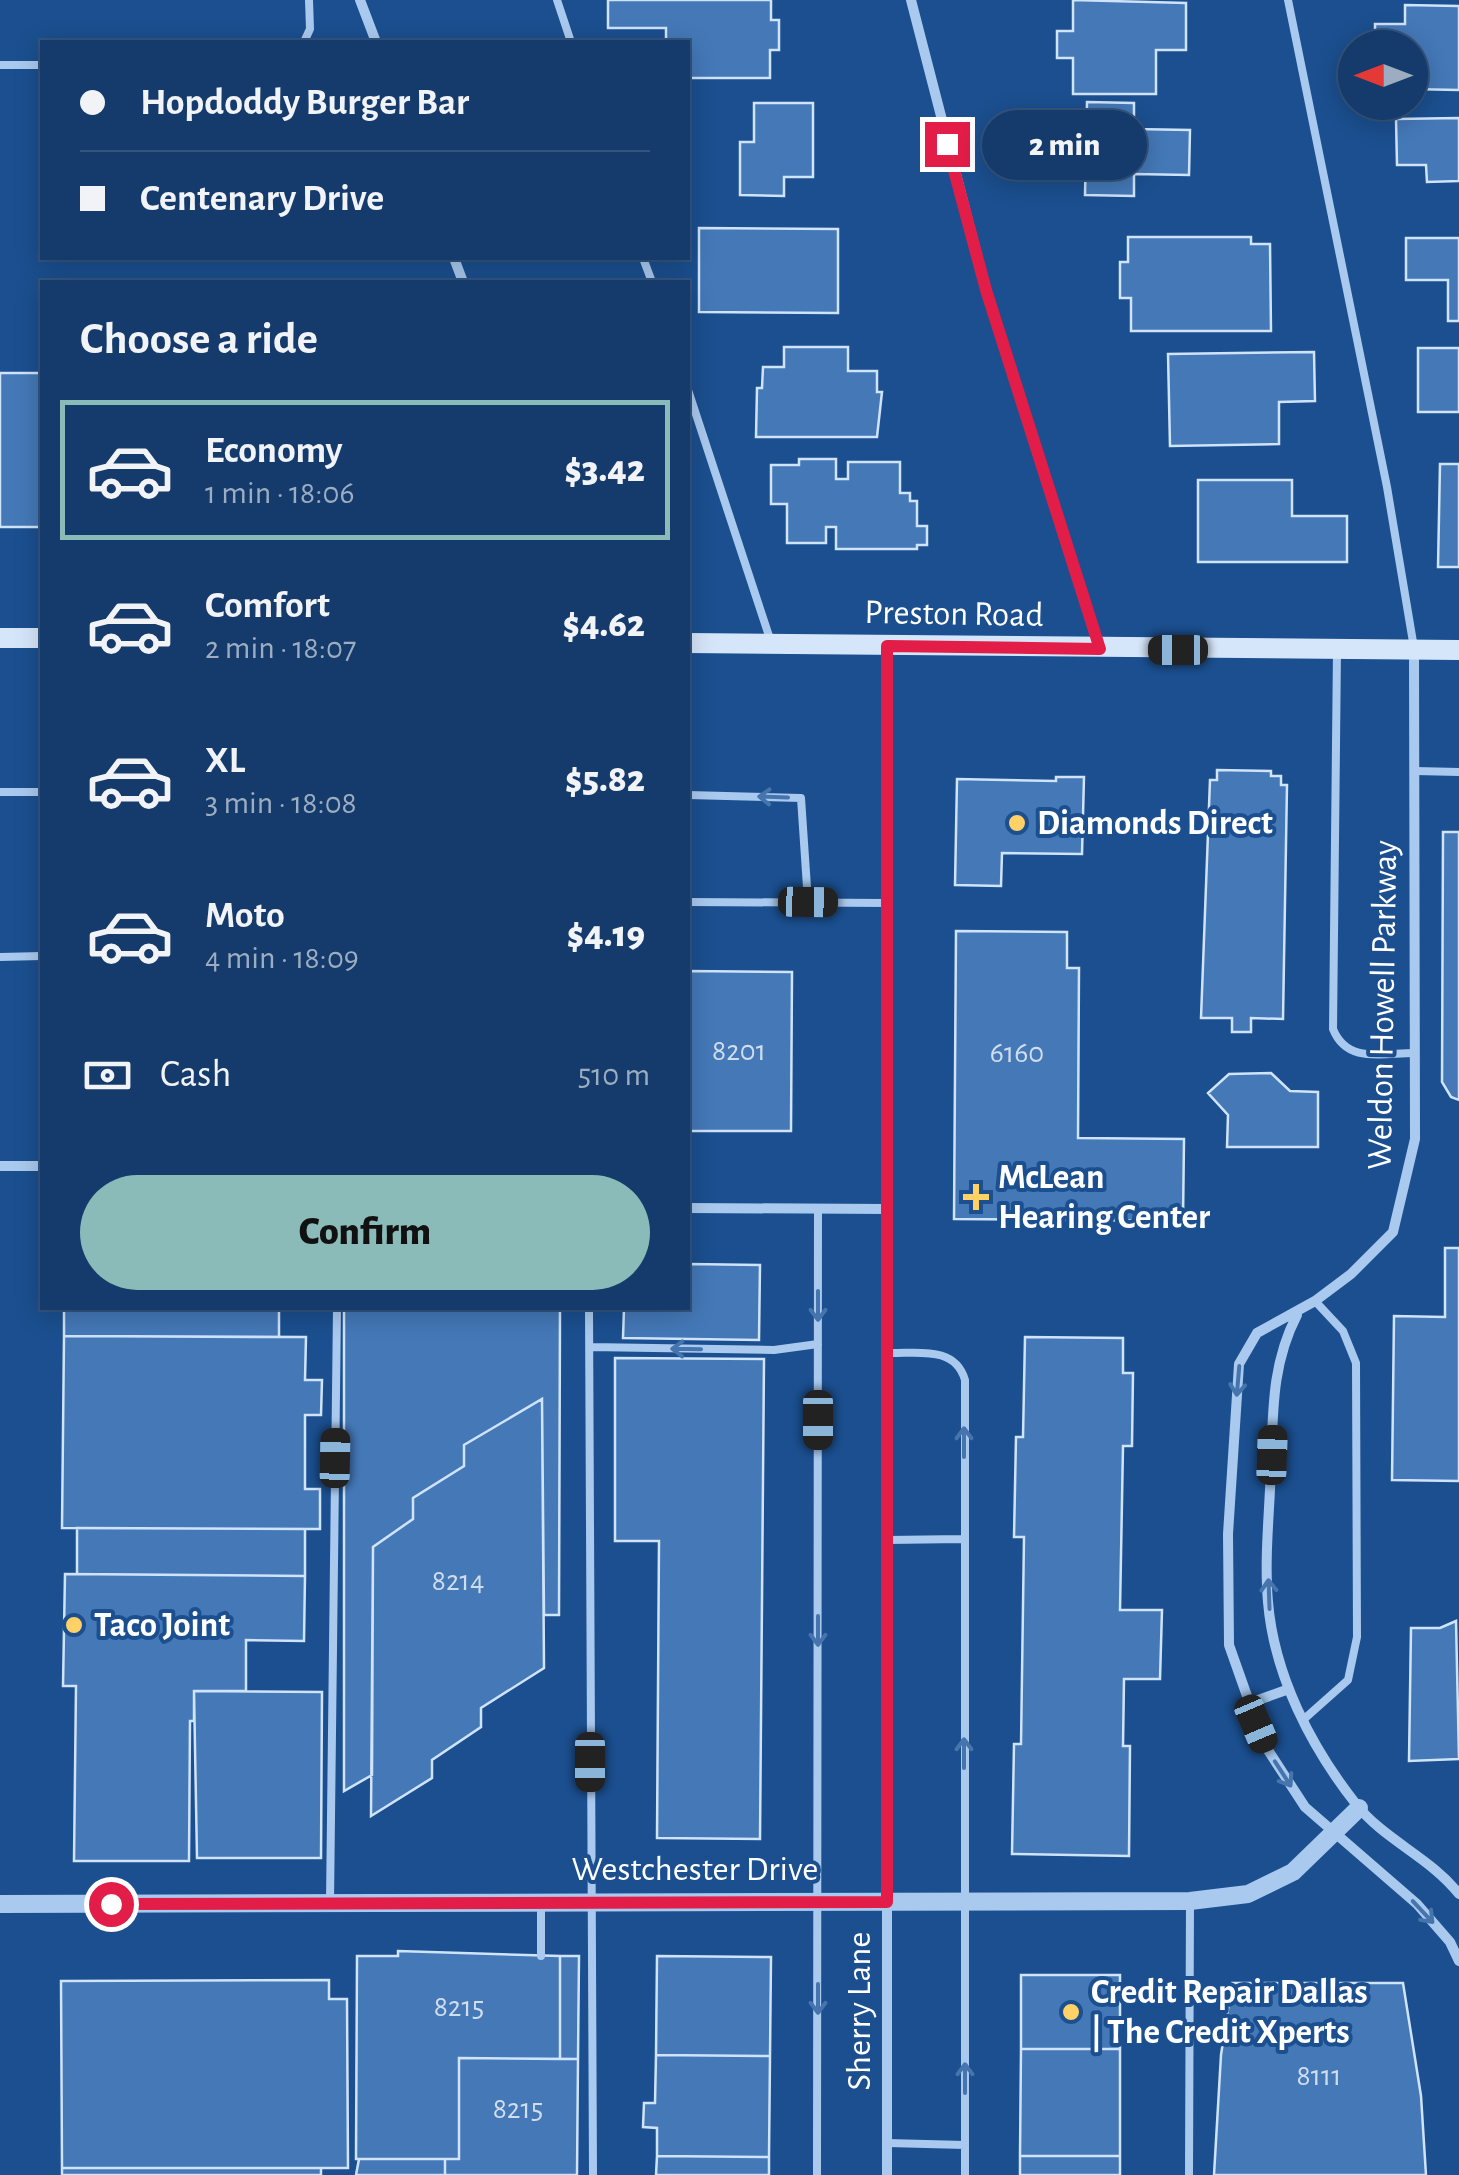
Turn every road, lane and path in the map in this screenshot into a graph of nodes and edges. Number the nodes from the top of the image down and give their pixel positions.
1 (309, 0) edge
2 (360, 0) edge
3 (557, 0) edge
4 (912, 0) edge
5 (1288, 0) edge
6 (305, 40) edge
7 (375, 40) edge
8 (570, 40) edge
9 (0, 65) edge
10 (40, 65) edge
11 (690, 396) edge
12 (0, 638) edge
13 (40, 638) edge
14 (690, 643) edge
15 (772, 644) junction
16 (887, 646) junction
17 (1100, 649) junction
18 (1337, 650) junction
19 (1414, 650) junction
20 (1459, 650) edge
21 (1415, 771) junction
22 (1459, 772) edge
23 (0, 792) edge
24 (40, 792) edge
25 (690, 795) edge
26 (690, 902) edge
27 (808, 902) junction
28 (887, 903) junction
29 (40, 956) edge
30 (0, 957) edge
31 (1416, 1053) junction
32 (0, 1166) edge
33 (40, 1166) edge
34 (690, 1208) edge
35 (818, 1209) junction
36 (887, 1209) junction
37 (1315, 1301) junction
38 (337, 1310) edge
39 (590, 1310) edge
40 (1297, 1314) junction
41 (818, 1344) junction
42 (590, 1347) junction
43 (887, 1353) junction
44 (964, 1539) junction
45 (887, 1540) junction
46 (1288, 1690) junction
47 (1247, 1704) junction
48 (1303, 1720) junction
49 (1359, 1808) junction
50 (1332, 1834) junction
51 (1459, 1894) edge
52 (964, 1901) junction
53 (1190, 1901) junction
54 (330, 1902) junction
55 (541, 1902) junction
56 (591, 1902) junction
57 (818, 1902) junction
58 (887, 1902) junction
59 (0, 1904) edge
60 (541, 1956) dead end
61 (1459, 1961) edge
62 (887, 2144) junction
63 (965, 2145) junction
64 (593, 2175) edge
65 (818, 2175) edge
66 (887, 2175) edge
67 (965, 2175) edge
68 (1189, 2175) edge

1 - 6 lane
2 - 7 street
3 - 8 lane
4 - 17 street
5 - 19 lane
9 - 10 lane
11 - 15 lane
12 - 13 main road
14 - 15 main road, Preston Road
15 - 16 main road, Preston Road
16 - 17 main road, Preston Road
16 - 28 street, Sherry Lane
17 - 18 main road, Preston Road
18 - 19 main road, Preston Road
18 - 31 lane
19 - 20 main road, Preston Road
19 - 21 street, Weldon Howell Parkway
21 - 22 lane
21 - 31 street, Weldon Howell Parkway
23 - 24 lane
27 -> 25 lane
26 - 27 lane
27 - 28 lane
28 - 36 street, Sherry Lane
29 - 30 lane
31 - 37 street, Weldon Howell Parkway
32 - 33 street
34 - 35 street
35 - 36 street
35 -> 41 lane
36 - 43 street, Sherry Lane
37 - 40 street, Weldon Howell Parkway
37 - 48 lane
38 - 54 lane
39 - 42 lane
46 -> 40 street
40 -> 47 street, Weldon Howell Parkway
41 -> 42 lane
41 -> 57 lane
42 - 56 lane
44 -> 43 lane
43 - 45 street, Sherry Lane
44 - 45 lane
52 -> 44 lane
45 - 58 street, Sherry Lane
46 - 47 street
46 - 48 street
47 -> 50 street, Weldon Howell Parkway
48 - 49 street
49 - 50 street, Westchester Drive
49 - 51 street
50 - 53 street, Westchester Drive
50 -> 61 street, Weldon Howell Parkway
52 - 53 street, Westchester Drive
52 - 58 street, Westchester Drive
63 -> 52 lane
53 - 68 lane
54 - 55 street, Westchester Drive
54 - 59 street, Westchester Drive
55 - 56 street, Westchester Drive
55 - 60 lane
56 - 57 street, Westchester Drive
56 - 64 lane
57 - 58 street, Westchester Drive
57 -> 65 lane
58 - 62 street, Sherry Lane
62 - 63 lane
62 - 66 street, Sherry Lane
63 - 67 lane

